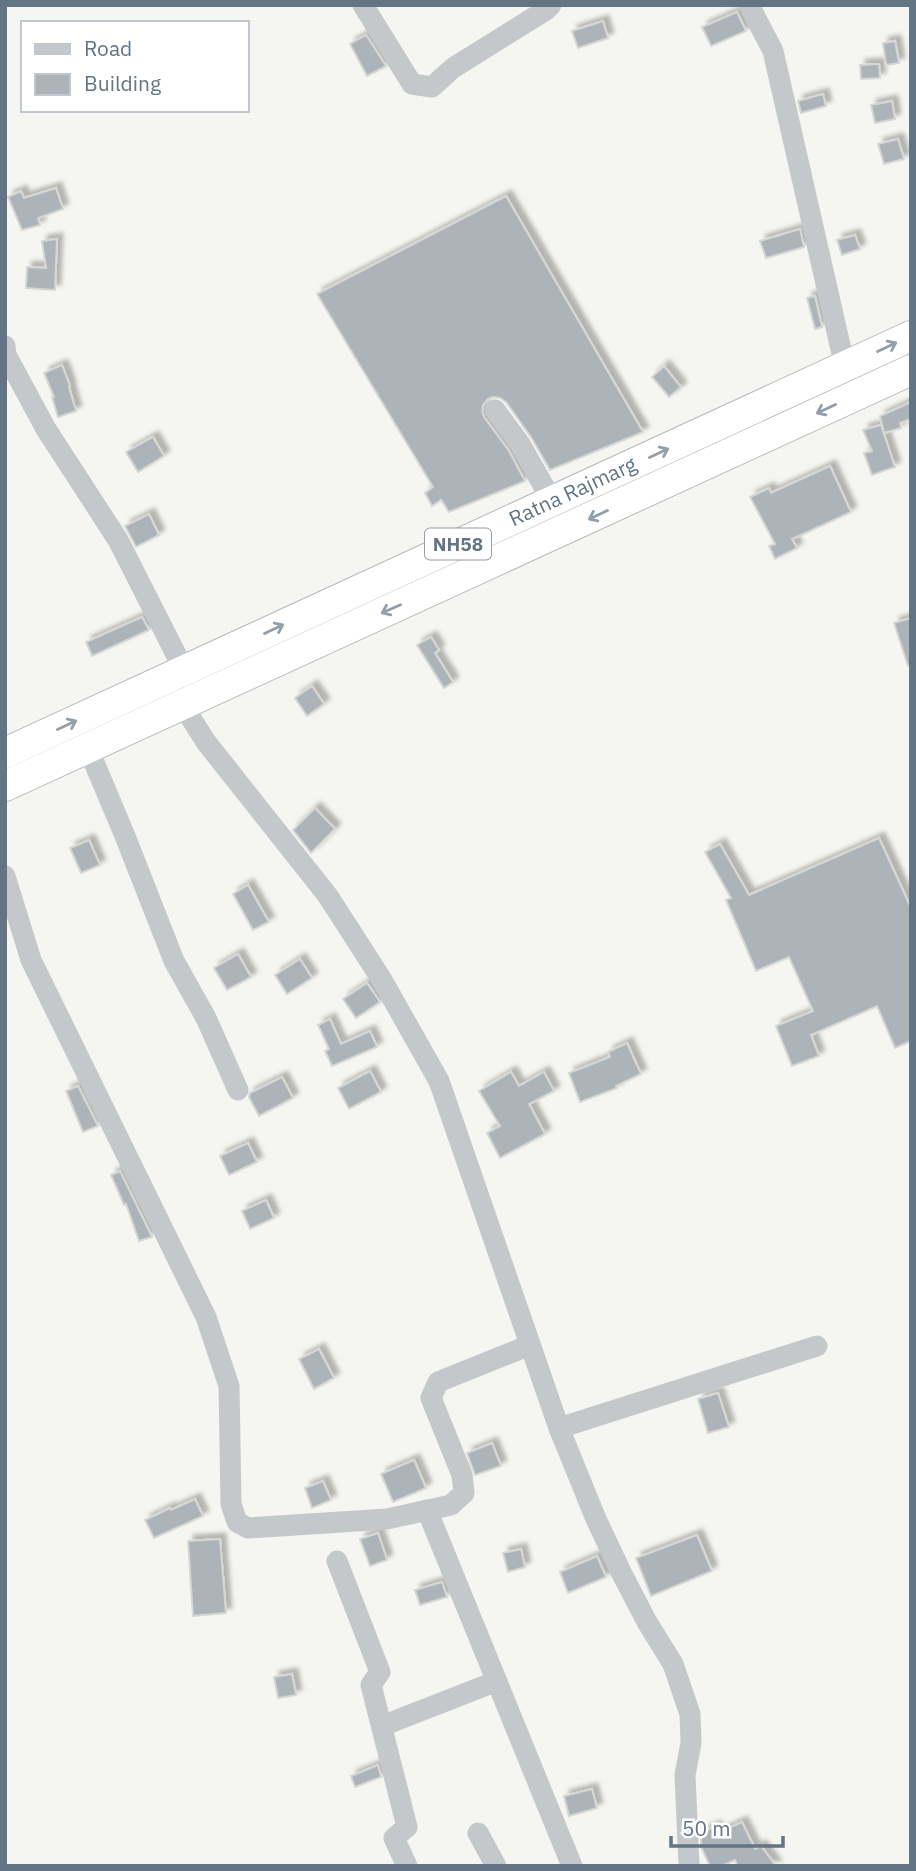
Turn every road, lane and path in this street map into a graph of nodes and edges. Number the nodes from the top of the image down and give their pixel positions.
1 (363, 5) edge
2 (551, 5) edge
3 (749, 5) edge
4 (911, 336) edge
5 (5, 345) edge
6 (845, 367) junction
7 (911, 370) edge
8 (495, 410) dead end
9 (552, 501) junction
10 (184, 670) junction
11 (182, 704) junction
12 (88, 748) junction
13 (5, 753) edge
14 (5, 786) edge
15 (5, 876) edge
16 (238, 1090) dead end
17 (530, 1345) junction
18 (817, 1346) dead end
19 (559, 1428) junction
20 (427, 1510) junction
21 (337, 1560) dead end
22 (497, 1681) junction
23 (382, 1726) junction
24 (478, 1833) dead end
25 (407, 1866) edge
26 (496, 1866) edge
27 (572, 1866) edge
28 (689, 1866) edge

1 - 2 street
3 - 6 street
6 -> 4 highway, Ratna Rajmarg / NH58
5 - 10 street
9 -> 6 highway, Ratna Rajmarg / NH58
7 -> 11 highway, Ratna Rajmarg / NH58
8 - 9 street
10 -> 9 highway, Ratna Rajmarg / NH58
13 -> 10 highway, Ratna Rajmarg / NH58
11 - 12 highway, Ratna Rajmarg / NH58
11 - 17 street
12 - 14 highway, Ratna Rajmarg / NH58
12 - 16 street
15 - 20 street
17 - 19 street
17 - 20 street
18 - 19 street
19 - 28 street
20 - 22 street
21 - 23 street
22 - 23 street
22 - 27 street
23 - 25 street
24 - 26 street

